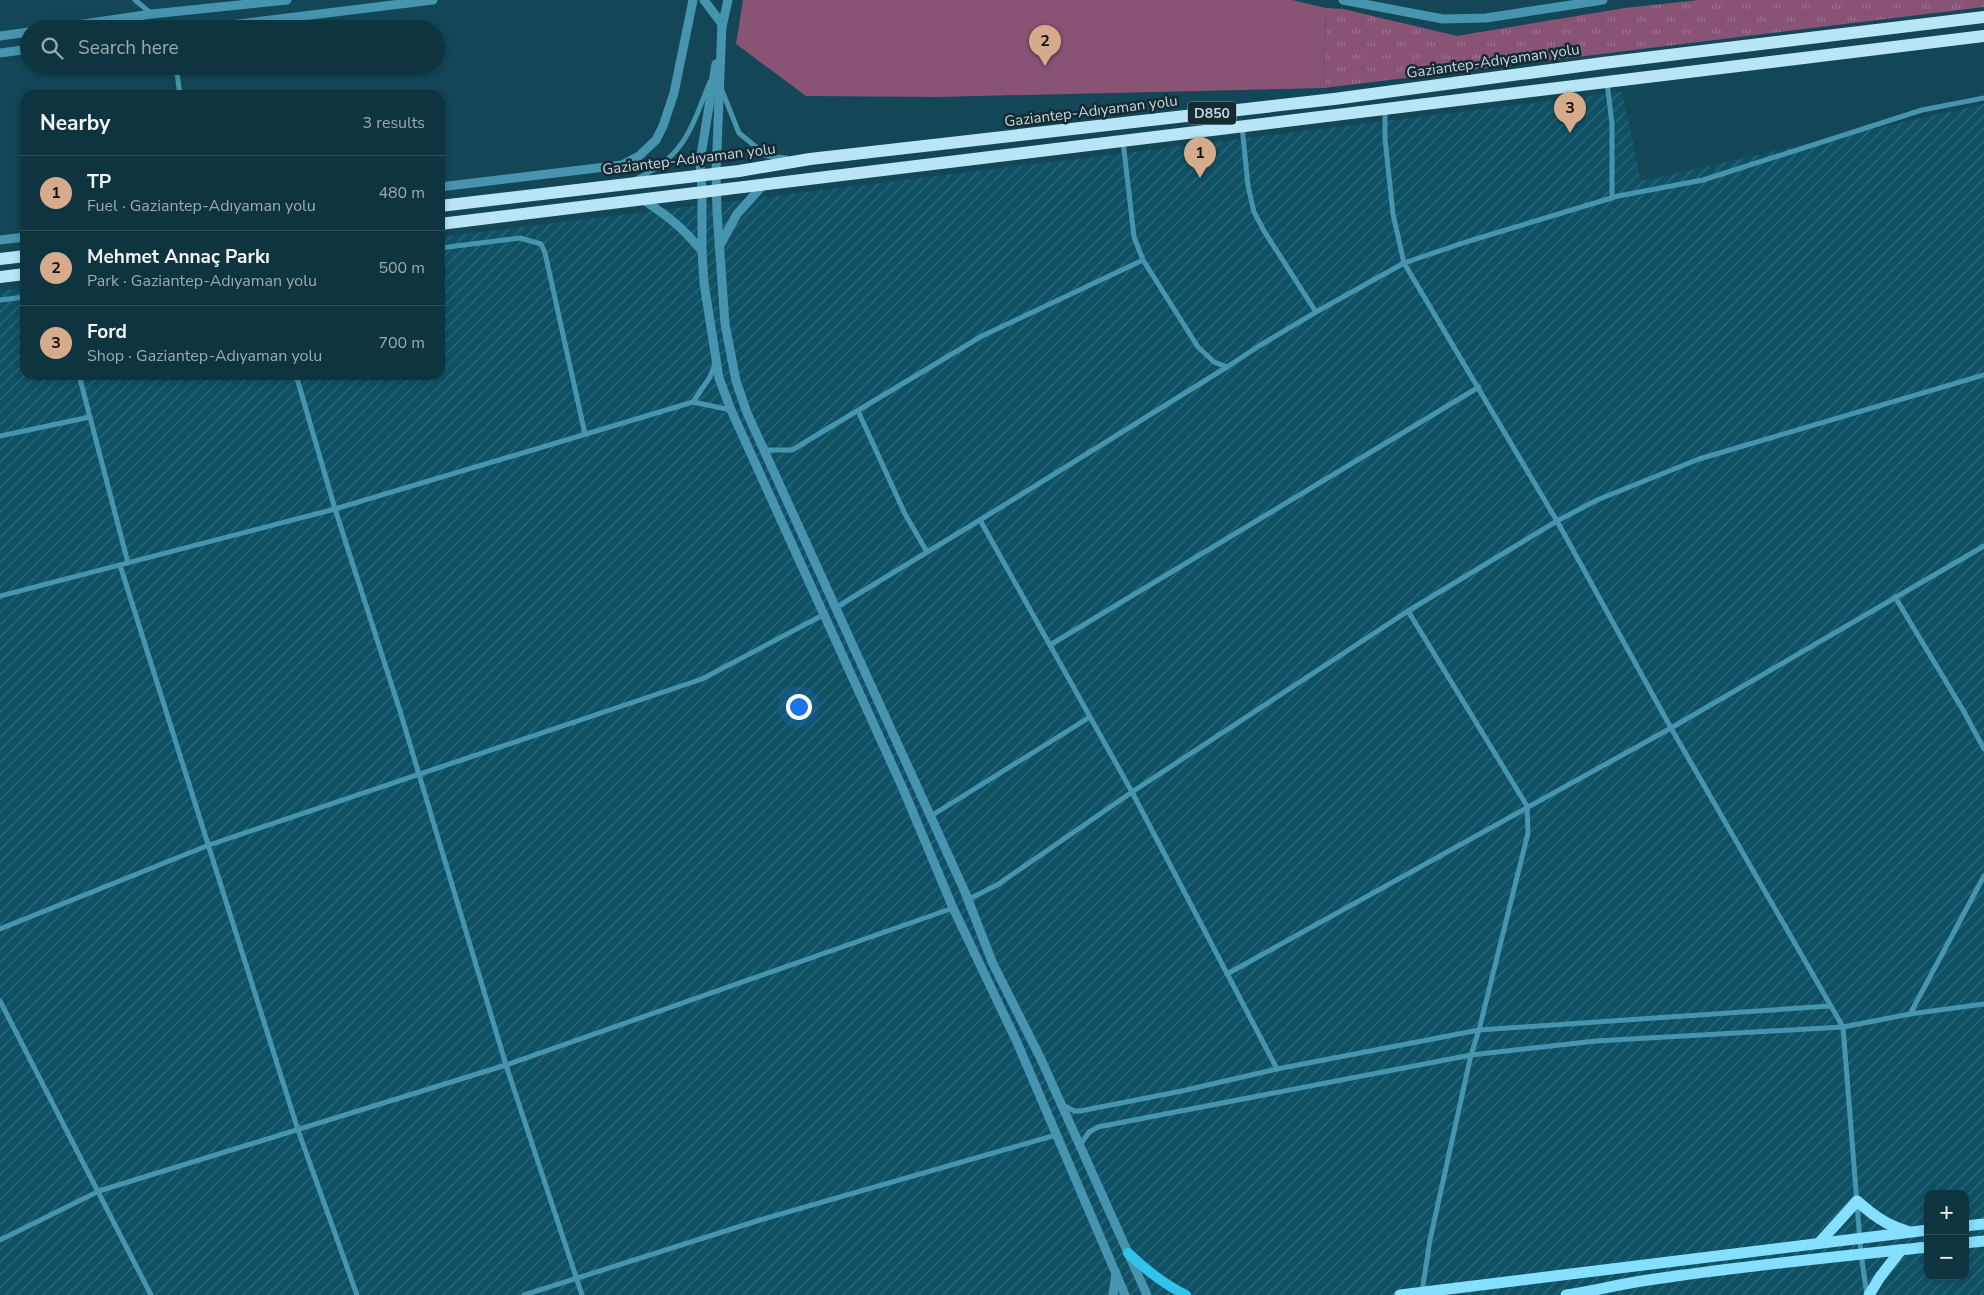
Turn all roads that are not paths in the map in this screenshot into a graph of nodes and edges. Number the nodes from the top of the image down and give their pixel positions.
1 (135, 0) edge
2 (287, 0) edge
3 (433, 0) edge
4 (693, 0) edge
5 (704, 0) edge
6 (728, 0) edge
7 (1343, 0) edge
8 (1603, 0) edge
9 (1591, 1) edge
10 (152, 14) junction
11 (1984, 17) edge
12 (111, 20) edge
13 (270, 20) edge
14 (722, 24) junction
15 (20, 33) edge
16 (0, 36) edge
17 (1984, 36) edge
18 (20, 50) edge
19 (0, 53) edge
20 (714, 73) junction
21 (177, 75) edge
22 (1607, 82) junction
23 (720, 84) junction
24 (179, 90) edge
25 (1984, 98) edge
26 (1385, 109) junction
27 (1242, 126) junction
28 (1123, 141) junction
29 (810, 159) junction
30 (716, 174) junction
31 (700, 176) junction
32 (623, 184) junction
33 (764, 184) junction
34 (445, 186) edge
35 (716, 189) junction
36 (702, 191) junction
37 (1612, 198) junction
38 (641, 199) junction
39 (445, 205) edge
40 (445, 223) edge
41 (20, 238) edge
42 (0, 240) edge
43 (445, 247) edge
44 (719, 247) junction
45 (702, 252) junction
46 (20, 257) edge
47 (0, 259) edge
48 (1143, 260) junction
49 (1404, 263) junction
50 (20, 275) edge
51 (0, 277) edge
52 (20, 298) edge
53 (0, 300) edge
54 (1316, 312) junction
55 (716, 358) junction
56 (1227, 368) junction
57 (1984, 375) edge
58 (81, 380) edge
59 (297, 380) edge
60 (1479, 387) junction
61 (693, 402) junction
62 (731, 410) junction
63 (858, 411) junction
64 (90, 418) junction
65 (585, 434) junction
66 (0, 436) edge
67 (764, 450) junction
68 (334, 509) junction
69 (980, 520) junction
70 (1557, 521) junction
71 (1984, 546) edge
72 (927, 552) junction
73 (128, 563) junction
74 (120, 565) junction
75 (0, 596) edge
76 (1895, 597) junction
77 (835, 608) junction
78 (1408, 611) junction
79 (822, 615) junction
80 (1050, 646) junction
81 (1090, 716) junction
82 (1671, 728) junction
83 (1984, 749) edge
84 (419, 774) junction
85 (1132, 792) junction
86 (1527, 806) junction
87 (931, 816) junction
88 (209, 845) junction
89 (1984, 876) edge
90 (967, 900) junction
91 (953, 908) junction
92 (0, 929) edge
93 (1227, 974) junction
94 (0, 1001) edge
95 (1984, 1004) edge
96 (1830, 1006) junction
97 (1910, 1014) junction
98 (1843, 1027) junction
99 (1479, 1030) junction
100 (1471, 1055) junction
101 (506, 1065) junction
102 (1277, 1069) junction
103 (1061, 1104) junction
104 (298, 1130) junction
105 (1056, 1134) junction
106 (1079, 1147) junction
107 (99, 1191) junction
108 (1858, 1201) junction
109 (1984, 1224) edge
110 (1969, 1226) edge
111 (1924, 1230) edge
112 (1910, 1232) junction
113 (1860, 1238) junction
114 (0, 1240) edge
115 (1984, 1241) edge
116 (1819, 1243) junction
117 (1969, 1243) edge
118 (1924, 1247) edge
119 (1901, 1250) junction
120 (1128, 1253) junction
121 (1861, 1254) junction
122 (1116, 1270) junction
123 (577, 1280) junction
124 (1422, 1293) junction
125 (1597, 1293) edge
126 (151, 1295) edge
127 (357, 1295) edge
128 (524, 1295) edge
129 (582, 1295) edge
130 (1113, 1295) edge
131 (1126, 1295) edge
132 (1147, 1295) edge
133 (1186, 1295) edge
134 (1400, 1295) edge
135 (1566, 1295) edge
136 (1868, 1295) edge

1 - 10 street
2 - 10 street
3 - 13 street
4 - 34 street
5 - 14 street
6 - 14 street
7 - 9 street
8 - 9 street
10 - 12 street
11 - 29 highway, Gaziantep-Adıyaman yolu / D850
14 - 20 street
14 - 23 street
15 - 16 street
17 - 22 highway, D850
18 - 19 street
20 - 31 street
20 - 32 street
21 - 24 street
22 - 26 highway, D850
22 - 37 street
23 - 29 street
23 - 30 street
25 - 37 street
26 - 27 highway, D850
26 - 49 street
27 - 28 highway, D850
27 - 54 street
28 - 33 highway, D850
28 - 48 street
29 - 30 highway, Gaziantep-Adıyaman yolu / D850
30 - 31 highway, Gaziantep-Adıyaman yolu / D850
30 - 35 street
31 - 32 highway, Gaziantep-Adıyaman yolu / D850
31 - 36 street
32 - 39 highway, Gaziantep-Adıyaman yolu / D850
33 - 35 highway, D850
33 - 44 street
35 - 36 highway, D850
35 - 44 street
36 - 38 highway, D850
36 - 45 street
37 - 49 street
38 - 40 highway, D850
38 - 45 street
41 - 42 street
43 - 65 street
44 - 67 street
45 - 55 street
46 - 47 highway
48 - 56 street
48 - 63 street
49 - 54 street
49 - 60 street
50 - 51 highway
52 - 53 street
54 - 56 street
55 - 61 street
55 - 62 street
56 - 69 street
57 - 70 street
58 - 64 street
59 - 68 street
60 - 70 street
60 - 80 street
61 - 62 street
61 - 65 street
62 - 79 street
63 - 67 street
63 - 72 street
64 - 66 street
64 - 73 street
65 - 68 street
67 - 77 street
68 - 73 street
68 - 84 street
69 - 72 street
69 - 80 street
70 - 78 street
70 - 82 street
71 - 76 street
72 - 77 street
73 - 74 street
74 - 75 street
74 - 88 street
76 - 82 street
76 - 83 street
77 - 87 street
78 - 85 street
78 - 86 street
79 - 84 street
79 - 91 street
80 - 81 street
81 - 85 street
81 - 87 street
82 - 86 street
82 - 96 street
84 - 88 street
84 - 101 street
85 - 90 street
85 - 93 street
86 - 93 street
86 - 99 street
87 - 90 street
88 - 92 street
88 - 104 street
89 - 97 street
90 - 103 street
91 - 101 street
91 - 105 street
93 - 102 street
94 - 107 street
95 - 97 street
96 - 98 street
96 - 99 street
97 - 98 street
98 - 100 street
98 - 108 street
99 - 100 street
99 - 102 street
100 - 106 street
100 - 124 street
101 - 104 street
101 - 123 street
102 - 103 street
103 - 106 street
104 - 107 street
104 - 127 street
105 - 122 street
105 - 123 street
106 - 120 street
107 - 114 street
107 - 126 street
108 - 112 main road
108 - 113 street
108 - 116 main road
109 - 110 main road
111 - 112 main road
112 - 113 main road
113 - 116 main road
113 - 121 street
115 - 117 main road
116 - 124 main road
118 - 119 main road
119 - 121 main road
119 - 136 main road
120 - 132 street
120 - 133 main road
121 - 125 main road
121 - 136 street
122 - 130 street
122 - 131 street
123 - 128 street
123 - 129 street
124 - 134 main road
125 - 135 main road

